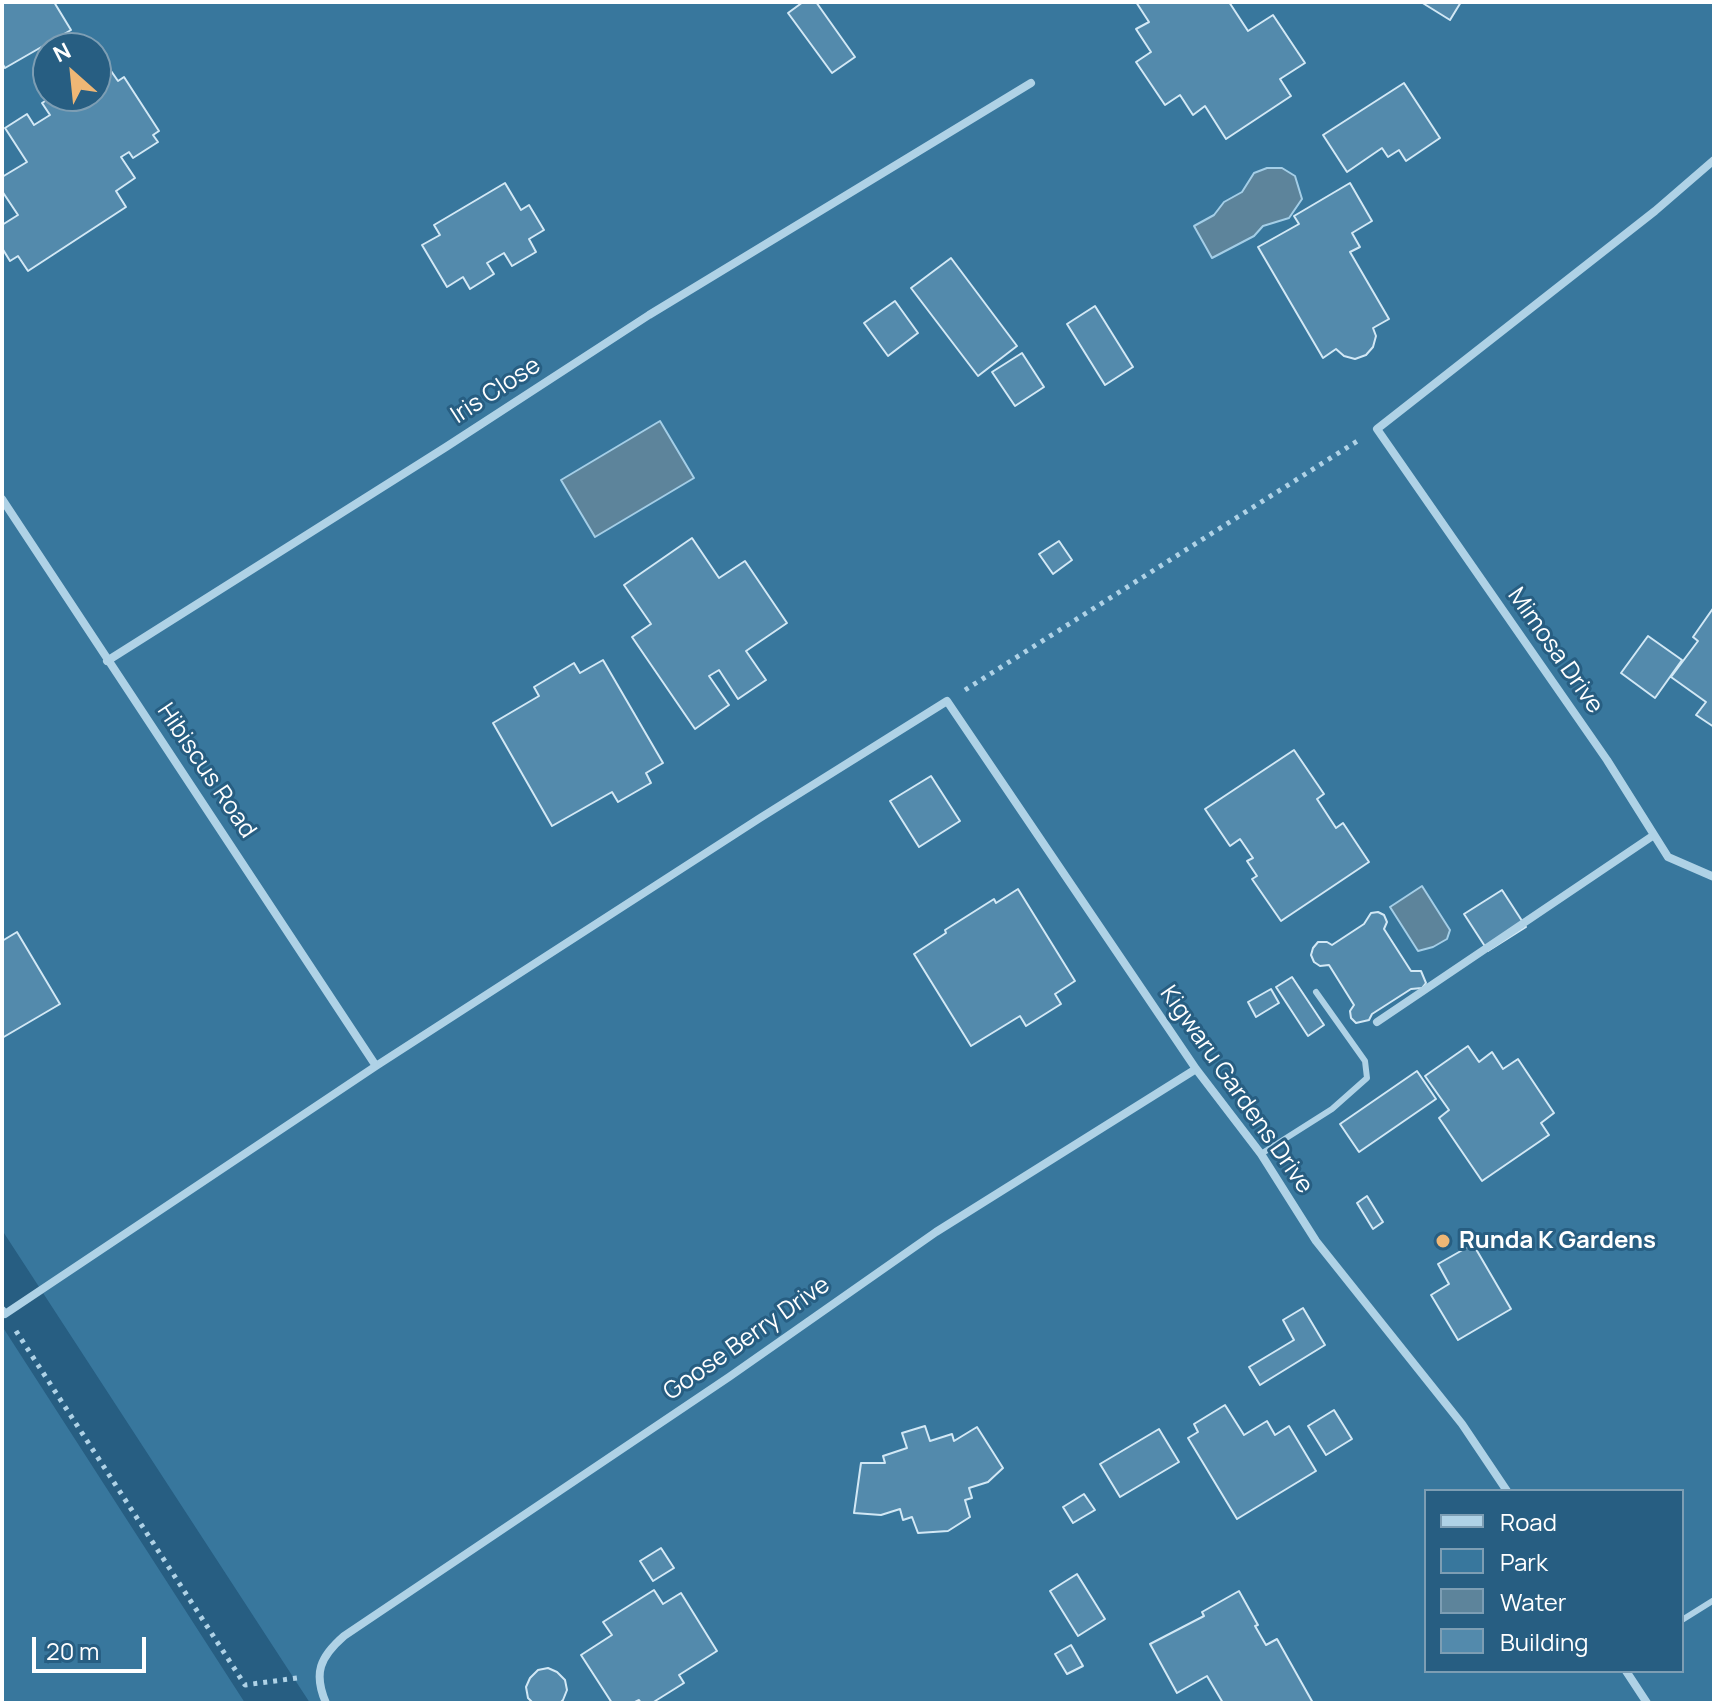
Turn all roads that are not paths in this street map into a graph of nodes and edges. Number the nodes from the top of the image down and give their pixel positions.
1 (1031, 83) dead end
2 (1714, 160) edge
3 (2, 499) edge
4 (107, 661) junction
5 (1654, 835) junction
6 (1714, 877) edge
7 (1316, 992) dead end
8 (1377, 1022) dead end
9 (376, 1066) junction
10 (1196, 1069) junction
11 (1261, 1154) junction
12 (3, 1312) edge
13 (1506, 1489) edge
14 (1714, 1600) edge
15 (1684, 1619) edge
16 (1627, 1673) edge
17 (326, 1703) edge
18 (1647, 1703) edge

1 - 4 street, Iris Close
2 - 5 street, Mimosa Drive
3 - 4 street, Hibiscus Road
4 - 9 street, Hibiscus Road
5 - 6 street, Mimosa Drive
5 - 8 street
7 - 11 lane
9 - 10 street, Kigwaru Gardens Drive
9 - 12 street
10 - 11 street, Kigwaru Gardens Drive
10 - 17 street, Goose Berry Drive
11 - 13 street, Kigwaru Gardens Drive
14 - 15 lane
16 - 18 street

